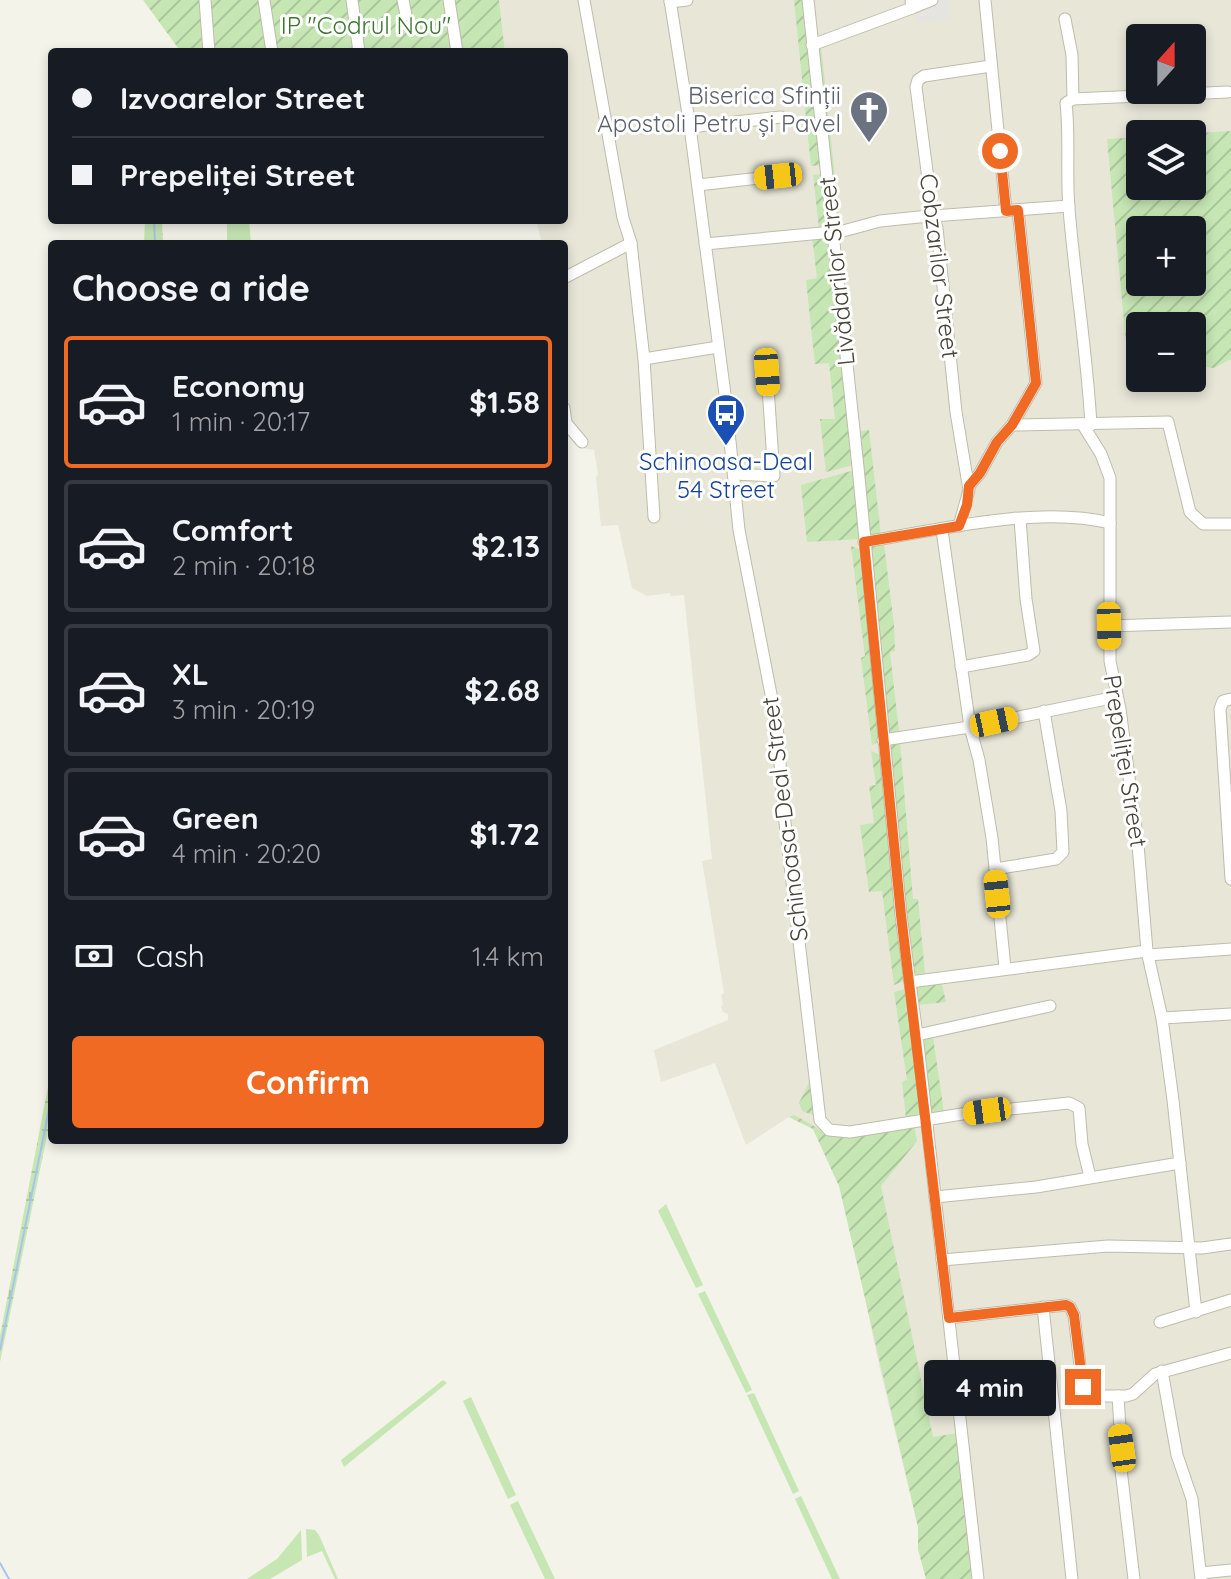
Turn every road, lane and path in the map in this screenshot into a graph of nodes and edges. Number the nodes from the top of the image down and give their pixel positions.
1 (205, 0) edge
2 (264, 0) edge
3 (352, 0) edge
4 (403, 0) edge
5 (449, 0) edge
6 (584, 0) edge
7 (687, 0) edge
8 (808, 0) edge
9 (932, 0) edge
10 (985, 0) edge
11 (670, 1) edge
12 (911, 4) edge
13 (406, 15) dead end
14 (1065, 19) dead end
15 (812, 45) junction
16 (209, 48) edge
17 (271, 48) edge
18 (358, 48) edge
19 (456, 48) edge
20 (991, 66) junction
21 (1228, 92) dead end
22 (1073, 99) junction
23 (781, 117) dead end
24 (690, 127) junction
25 (778, 176) dead end
26 (698, 185) junction
27 (1069, 206) junction
28 (1012, 211) junction
29 (933, 217) junction
30 (833, 231) junction
31 (631, 243) junction
32 (705, 244) junction
33 (568, 276) edge
34 (718, 347) junction
35 (644, 359) junction
36 (767, 372) dead end
37 (568, 425) edge
38 (1012, 425) junction
39 (1087, 425) junction
40 (582, 442) dead end
41 (734, 474) junction
42 (969, 486) junction
43 (654, 517) dead end
44 (1020, 519) junction
45 (1110, 523) junction
46 (1231, 524) edge
47 (959, 526) junction
48 (942, 530) junction
49 (864, 542) junction
50 (1109, 611) junction
51 (1231, 622) edge
52 (1127, 625) junction
53 (1109, 626) junction
54 (961, 667) junction
55 (1116, 697) junction
56 (1226, 701) edge
57 (1044, 711) junction
58 (970, 727) junction
59 (883, 740) junction
60 (995, 869) junction
61 (1231, 879) edge
62 (1231, 949) edge
63 (1148, 953) junction
64 (1005, 968) junction
65 (910, 982) junction
66 (1050, 1006) dead end
67 (1231, 1014) edge
68 (1162, 1018) junction
69 (917, 1035) junction
70 (926, 1120) junction
71 (1180, 1163) junction
72 (1090, 1177) junction
73 (935, 1197) junction
74 (1231, 1244) edge
75 (1188, 1247) junction
76 (942, 1260) junction
77 (1231, 1300) edge
78 (1043, 1307) junction
79 (1196, 1312) junction
80 (949, 1318) junction
81 (1160, 1322) dead end
82 (1231, 1353) edge
83 (1162, 1371) junction
84 (1118, 1396) junction
85 (1231, 1570) edge
86 (1201, 1576) edge
87 (978, 1579) edge
88 (1072, 1579) edge
89 (1134, 1579) edge

1 - 16 street
2 - 17 street
3 - 18 street
4 - 13 street
5 - 19 street
6 - 31 street
7 - 11 street, Schinoasa-Deal Street
8 - 15 street, Livădarilor Street
9 - 12 street
10 - 20 street
11 - 24 street, Schinoasa-Deal Street
12 - 15 street
14 - 22 street, Prepeliței Street
15 - 30 street, Livădarilor Street
20 - 28 street
20 - 29 street, Cobzarilor Street
21 - 22 street
22 - 27 street, Prepeliței Street
23 - 24 street
24 - 26 street, Schinoasa-Deal Street
25 - 26 street
26 - 32 street, Schinoasa-Deal Street
27 - 28 street
27 - 39 street, Prepeliței Street
28 - 29 street
28 - 38 street
29 - 30 street
29 - 42 street, Cobzarilor Street
30 - 32 street
30 - 49 street, Livădarilor Street
31 - 33 street
31 - 35 street
32 - 34 street, Schinoasa-Deal Street
34 - 35 street
34 - 41 street, Schinoasa-Deal Street
35 - 43 street
36 - 41 street
37 - 40 street
38 - 39 street
38 - 42 street
39 - 45 street, Prepeliței Street
39 - 46 street
41 - 70 street, Schinoasa-Deal Street
42 - 47 street, Cobzarilor Street
44 - 45 street
44 - 47 street
44 - 54 street
45 - 50 street, Prepeliței Street
47 - 48 street
48 - 49 street
48 - 54 street
49 - 59 street, Livădarilor Street
50 - 52 street
50 - 53 street, Prepeliței Street
51 - 52 street
52 - 53 street
53 - 55 street, Prepeliței Street
54 - 58 street
55 - 57 street
55 - 63 street, Prepeliței Street
56 - 61 street
57 - 58 street
57 - 60 street
58 - 59 street
58 - 60 street
59 - 65 street, Livădarilor Street
60 - 64 street
62 - 63 street
63 - 64 street
63 - 68 street, Prepeliței Street
64 - 65 street
65 - 69 street, Livădarilor Street
66 - 69 street
67 - 68 street
68 - 71 street, Prepeliței Street
69 - 70 street, Livădarilor Street
70 - 72 street
70 - 73 street, Livădarilor Street
71 - 72 street
71 - 75 street, Prepeliței Street
72 - 73 street
73 - 76 street, Livădarilor Street
74 - 75 street
75 - 76 street
75 - 79 street, Prepeliței Street
76 - 80 street, Livădarilor Street
77 - 79 street
78 - 80 street
78 - 84 street
78 - 88 street
79 - 81 street
80 - 87 street, Livădarilor Street
82 - 83 street
83 - 84 street
83 - 86 street
84 - 89 street
85 - 86 street

